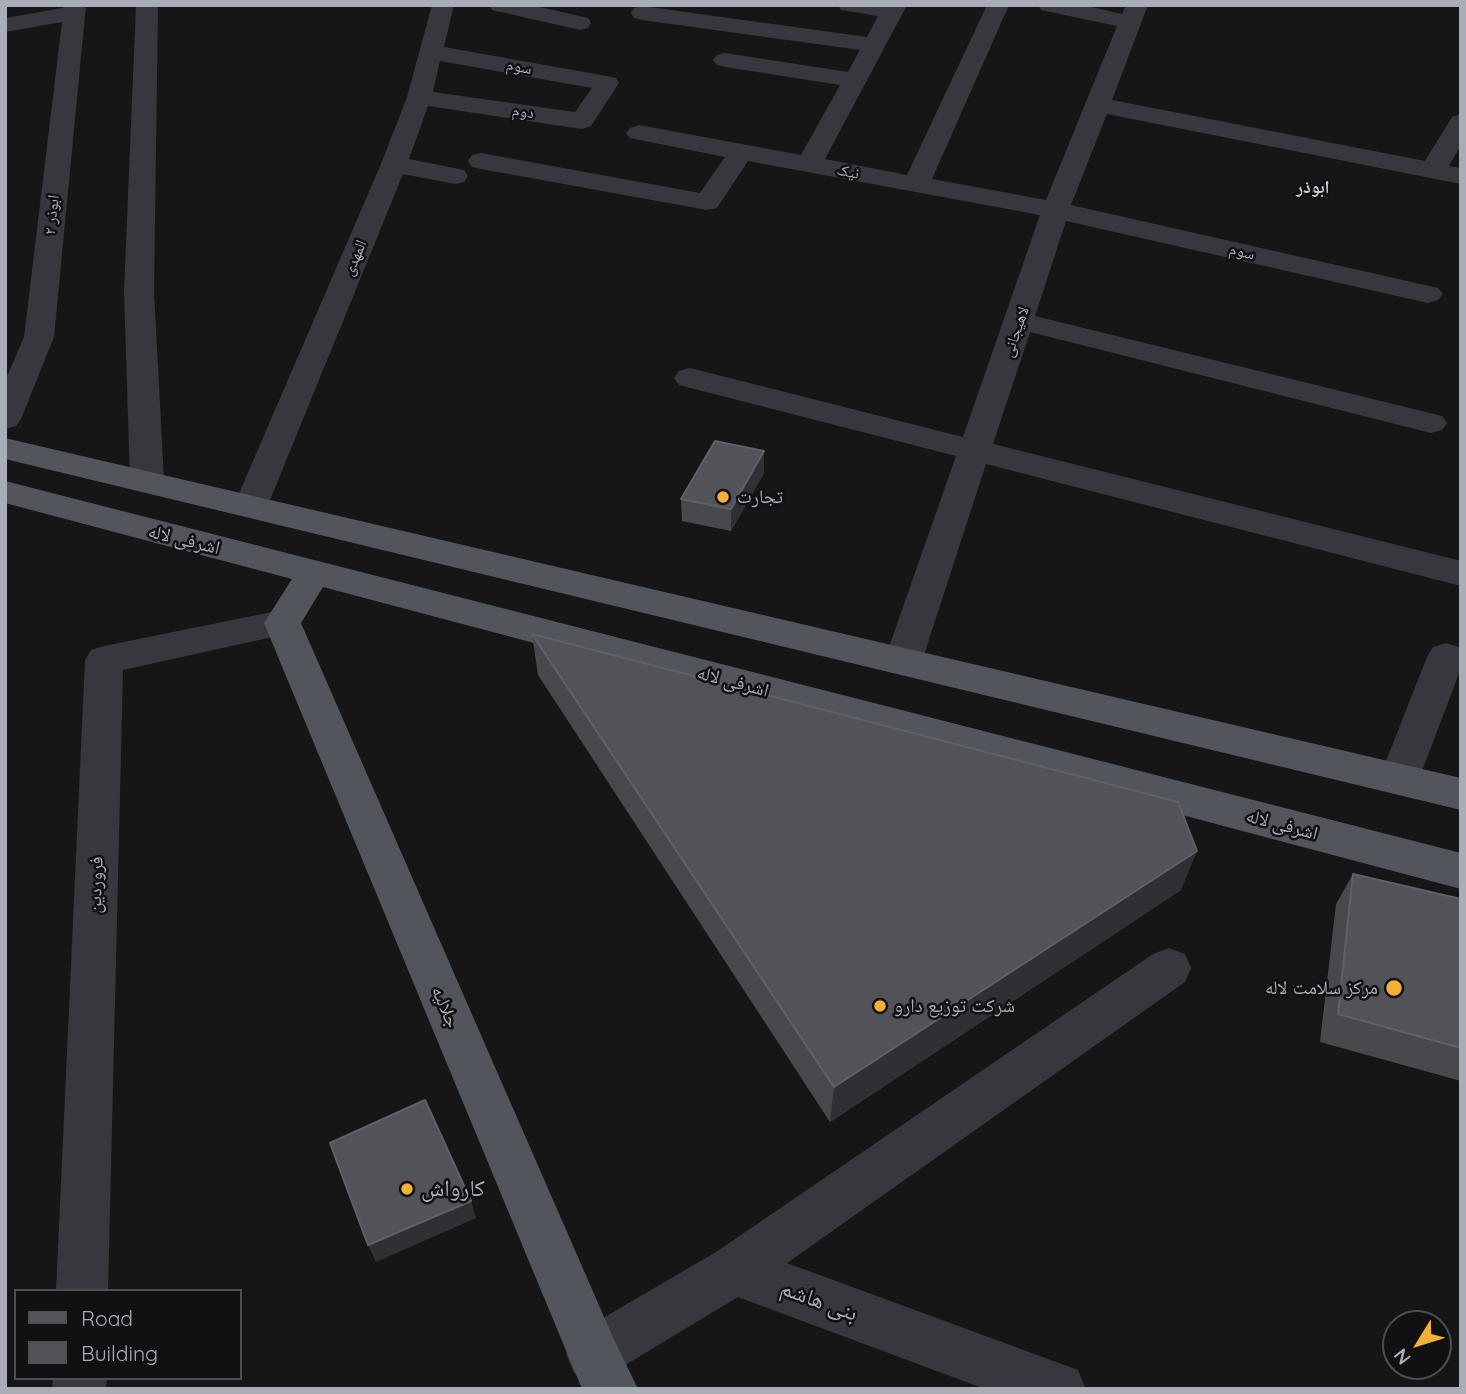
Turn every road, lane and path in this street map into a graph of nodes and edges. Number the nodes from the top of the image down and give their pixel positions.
1 (147, 5) edge
2 (443, 5) edge
3 (500, 5) edge
4 (849, 5) edge
5 (998, 5) edge
6 (1049, 5) edge
7 (895, 8) edge
8 (74, 9) edge
9 (642, 13) dead end
10 (1133, 14) edge
11 (580, 23) dead end
12 (5, 25) edge
13 (875, 45) junction
14 (430, 52) junction
15 (725, 60) dead end
16 (855, 80) junction
17 (607, 83) joint
18 (419, 97) junction
19 (1096, 104) junction
20 (1461, 121) edge
21 (639, 133) dead end
22 (740, 152) junction
23 (481, 161) dead end
24 (394, 164) junction
25 (809, 164) junction
26 (1433, 170) junction
27 (455, 176) dead end
28 (1461, 176) edge
29 (916, 184) junction
30 (1056, 210) junction
31 (1427, 294) dead end
32 (1020, 321) junction
33 (690, 378) dead end
34 (5, 419) edge
35 (1431, 423) dead end
36 (5, 448) edge
37 (975, 452) junction
38 (147, 480) junction
39 (5, 492) edge
40 (251, 505) junction
41 (314, 573) junction
42 (1461, 574) edge
43 (282, 623) junction
44 (1446, 657) dead end
45 (903, 661) junction
46 (1399, 779) junction
47 (1461, 794) edge
48 (1461, 871) edge
49 (1169, 968) dead end
50 (734, 1269) junction
51 (82, 1289) edge
52 (602, 1372) edge
53 (1059, 1389) edge

1 - 38 street
2 - 14 street, المهدی
3 - 11 street
4 - 7 street
5 - 29 street
6 - 10 street
7 - 13 street
8 - 12 street
8 - 34 street, ابوذر ۲
9 - 13 street
10 - 19 street, لاهیجانی
13 - 16 street
14 - 17 street, سوم
14 - 18 street, المهدی
15 - 16 street
16 - 25 street
17 - 18 street, دوم
18 - 24 street, المهدی
19 - 26 street
19 - 30 street, لاهیجانی
20 - 26 street
21 - 22 street, نیک
22 - 23 street
22 - 25 street, نیک
24 - 27 street
24 - 40 street, المهدی
25 - 29 street, نیک
26 - 28 street
29 - 30 street, نیک
30 - 31 street, سوم
30 - 32 street, لاهیجانی
32 - 35 street
32 - 37 street, لاهیجانی
33 - 37 street
36 - 38 main road
37 - 42 street
37 - 45 street, لاهیجانی
38 - 40 main road
39 - 41 main road, اشرفی لاله
40 - 45 main road
41 - 43 main road
41 - 48 main road, اشرفی لاله
43 - 51 street, فروردین
43 - 52 main road, جلالیه
44 - 46 street
45 - 46 main road
46 - 47 main road
49 - 50 street
50 - 52 street
50 - 53 street, بنی هاشم

